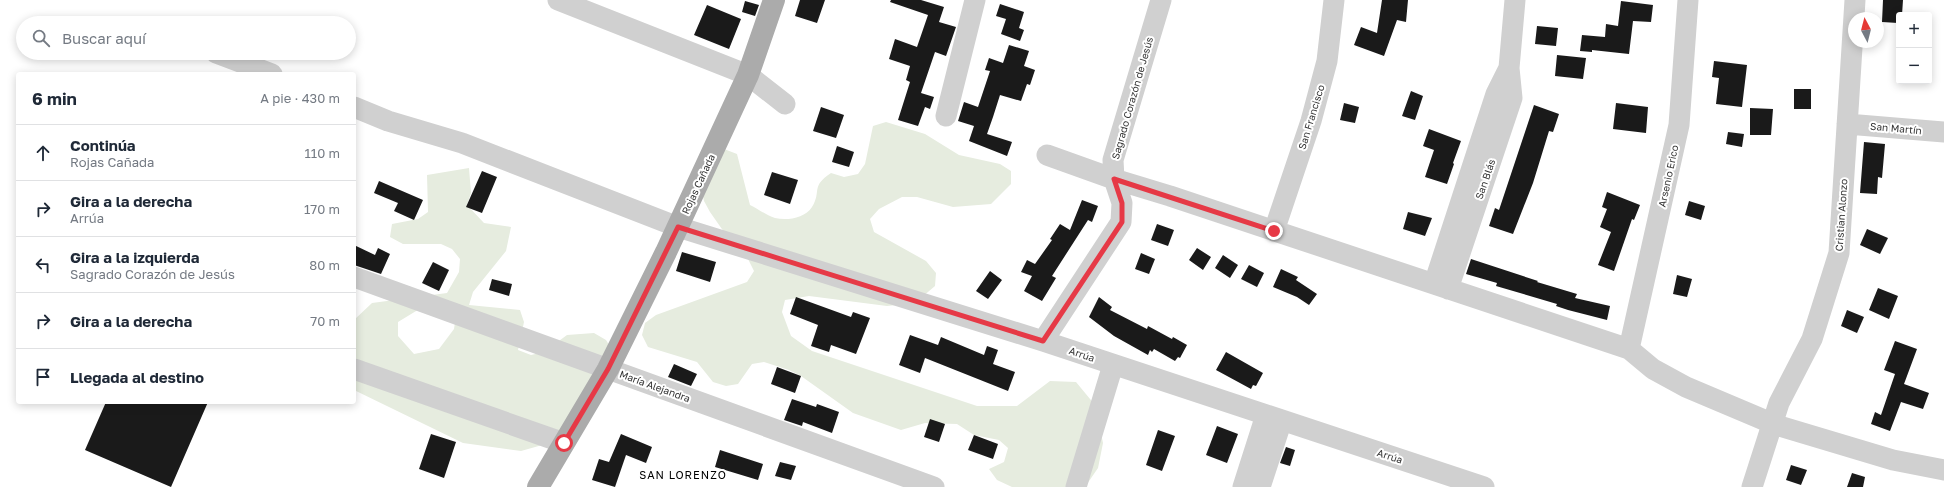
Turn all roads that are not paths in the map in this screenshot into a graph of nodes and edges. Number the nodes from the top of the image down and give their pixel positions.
1 (558, 0) edge
2 (774, 0) edge
3 (975, 0) edge
4 (1161, 0) edge
5 (1334, 0) edge
6 (1515, 0) edge
7 (1688, 0) edge
8 (1855, 0) edge
9 (235, 60) edge
10 (267, 72) edge
11 (748, 75) junction
12 (785, 104) dead end
13 (356, 108) edge
14 (946, 116) dead end
15 (1847, 124) junction
16 (1944, 132) edge
17 (1047, 156) dead end
18 (1114, 179) junction
19 (678, 227) junction
20 (1274, 231) junction
21 (356, 278) edge
22 (1441, 286) junction
23 (1043, 341) junction
24 (1629, 349) junction
25 (1113, 365) junction
26 (608, 369) junction
27 (356, 370) edge
28 (1274, 417) junction
29 (1772, 423) junction
30 (564, 443) junction
31 (1944, 470) edge
32 (1445, 481) edge
33 (538, 487) edge
34 (934, 487) edge
35 (1076, 487) edge
36 (1243, 487) edge
37 (1260, 487) edge
38 (1484, 487) edge
39 (1752, 487) edge

1 - 11 street
2 - 11 main road, Rojas Cañada
3 - 14 street
4 - 18 street, Sagrado Corazón de Jesús
5 - 20 street, San Francisco
6 - 22 street, San Blás
7 - 24 street, Arsenio Erico
8 - 15 street, Cristian Alonzo
9 - 10 street
11 - 12 street
11 - 19 main road, Rojas Cañada
13 - 19 street, Arrúa
15 - 16 street, San Martín
15 - 29 street, Cristian Alonzo
17 - 18 street
18 - 20 street
18 - 23 street, Sagrado Corazón de Jesús
19 - 23 street, Arrúa
19 - 26 main road, Rojas Cañada
20 - 22 street
21 - 26 street, María Alejandra
22 - 24 street
23 - 25 street, Arrúa
24 - 29 street
25 - 28 street, Arrúa
25 - 35 street
26 - 30 main road, Rojas Cañada
26 - 34 street, María Alejandra
27 - 30 street
28 - 32 street, Arrúa
28 - 36 street
28 - 37 street
29 - 31 street
29 - 39 street, Cristian Alonzo
30 - 33 main road, Rojas Cañada
32 - 38 street, Arrúa

